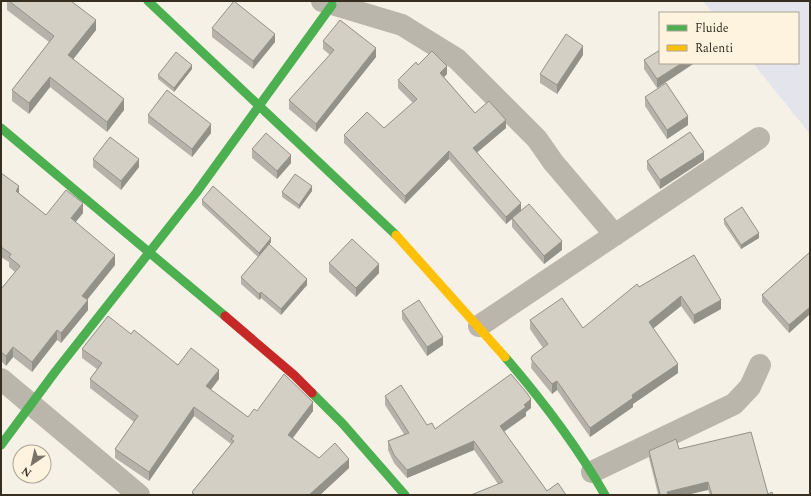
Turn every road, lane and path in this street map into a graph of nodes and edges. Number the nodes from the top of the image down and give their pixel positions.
1 (148, 1) edge
2 (327, 3) edge
3 (260, 106) junction
4 (1, 128) edge
5 (759, 138) dead end
6 (615, 235) junction
7 (150, 253) junction
8 (479, 326) junction
9 (760, 365) dead end
10 (1, 379) edge
11 (30, 403) junction
12 (1, 445) edge
13 (592, 472) junction
14 (139, 495) edge
15 (405, 495) edge
16 (605, 495) edge

1 - 3 street
2 - 3 street
2 - 6 street
3 - 7 street
3 - 8 street
4 - 7 street
5 - 6 street
6 - 8 street
7 - 11 street
7 - 15 street
8 - 13 street
9 - 13 street
10 - 11 street
11 - 12 street
11 - 14 street
13 - 16 street

